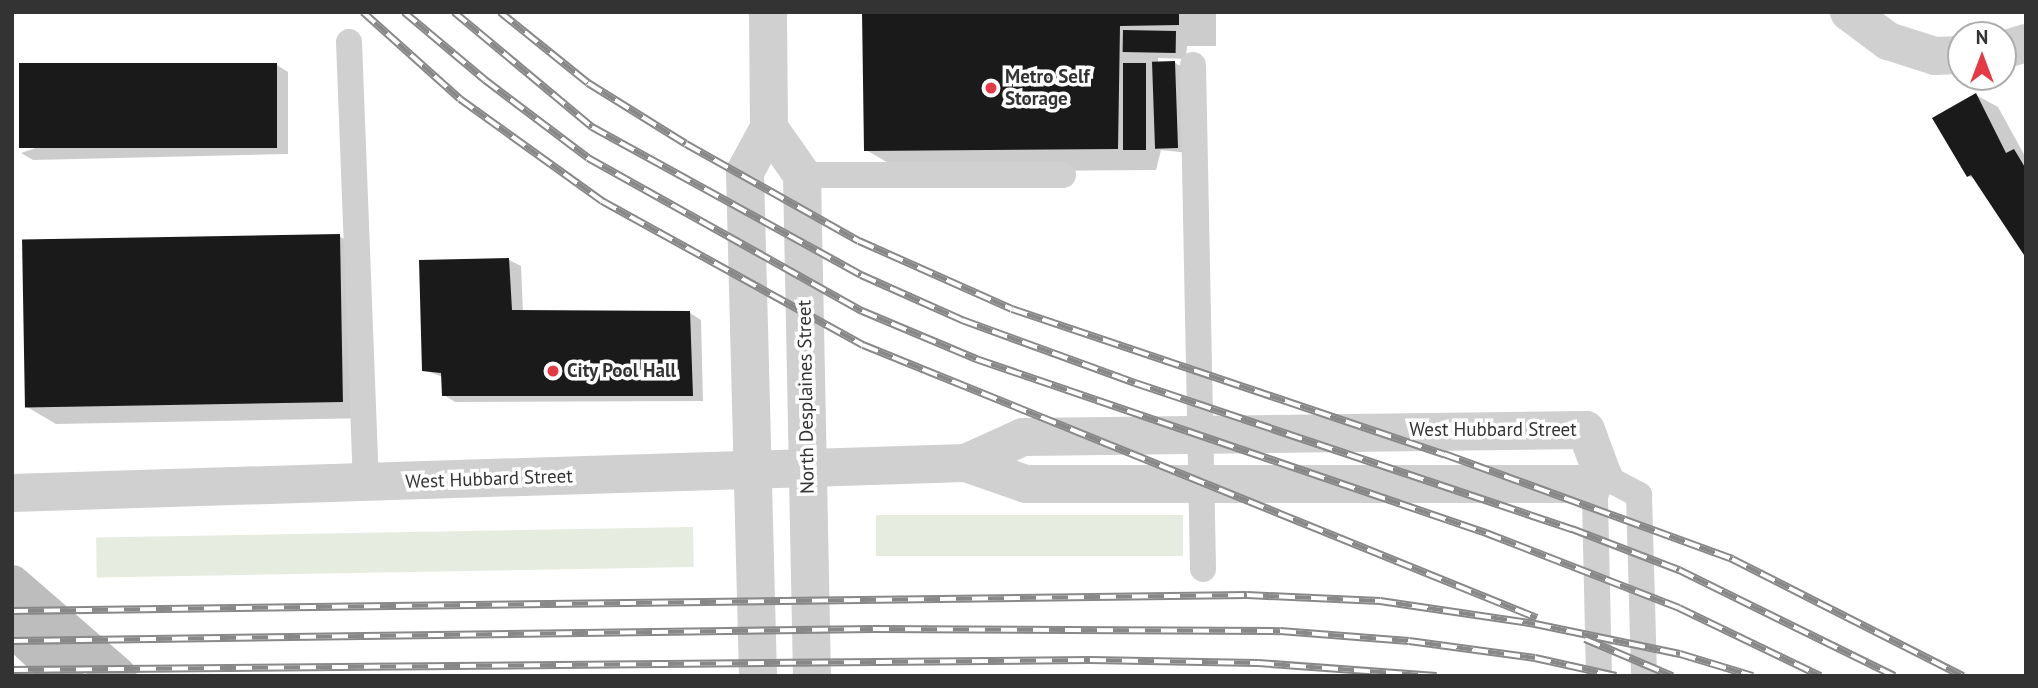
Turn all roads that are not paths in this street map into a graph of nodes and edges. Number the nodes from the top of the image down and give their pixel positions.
1 (768, 12) edge
2 (1849, 12) edge
3 (349, 42) dead end
4 (1947, 56) edge
5 (1193, 65) dead end
6 (769, 128) junction
7 (802, 175) junction
8 (1063, 175) dead end
9 (1200, 433) junction
10 (966, 463) junction
11 (807, 469) junction
12 (753, 471) junction
13 (1603, 476) junction
14 (366, 483) junction
15 (1201, 484) junction
16 (12, 493) edge
17 (1203, 569) dead end
18 (12, 584) edge
19 (12, 628) edge
20 (65, 676) edge
21 (118, 676) edge
22 (758, 676) edge
23 (812, 676) edge
24 (1599, 676) edge
25 (1644, 676) edge

1 - 6 street
2 - 4 street
3 - 14 lane
5 - 9 lane
6 - 7 street
6 - 12 street
7 - 8 lane
7 - 11 street, North Desplaines Street
9 - 10 street, West Hubbard Street
9 - 13 street, West Hubbard Street
9 - 15 lane
10 - 11 street, West Hubbard Street
10 - 15 street, West Hubbard Street
11 - 12 street, West Hubbard Street
11 - 23 street, North Desplaines Street
12 - 14 street, West Hubbard Street
12 - 22 street
13 - 15 street, West Hubbard Street
13 - 24 lane
13 - 25 lane
14 - 16 street, West Hubbard Street
15 - 17 lane
18 - 21 main road
19 - 20 main road

